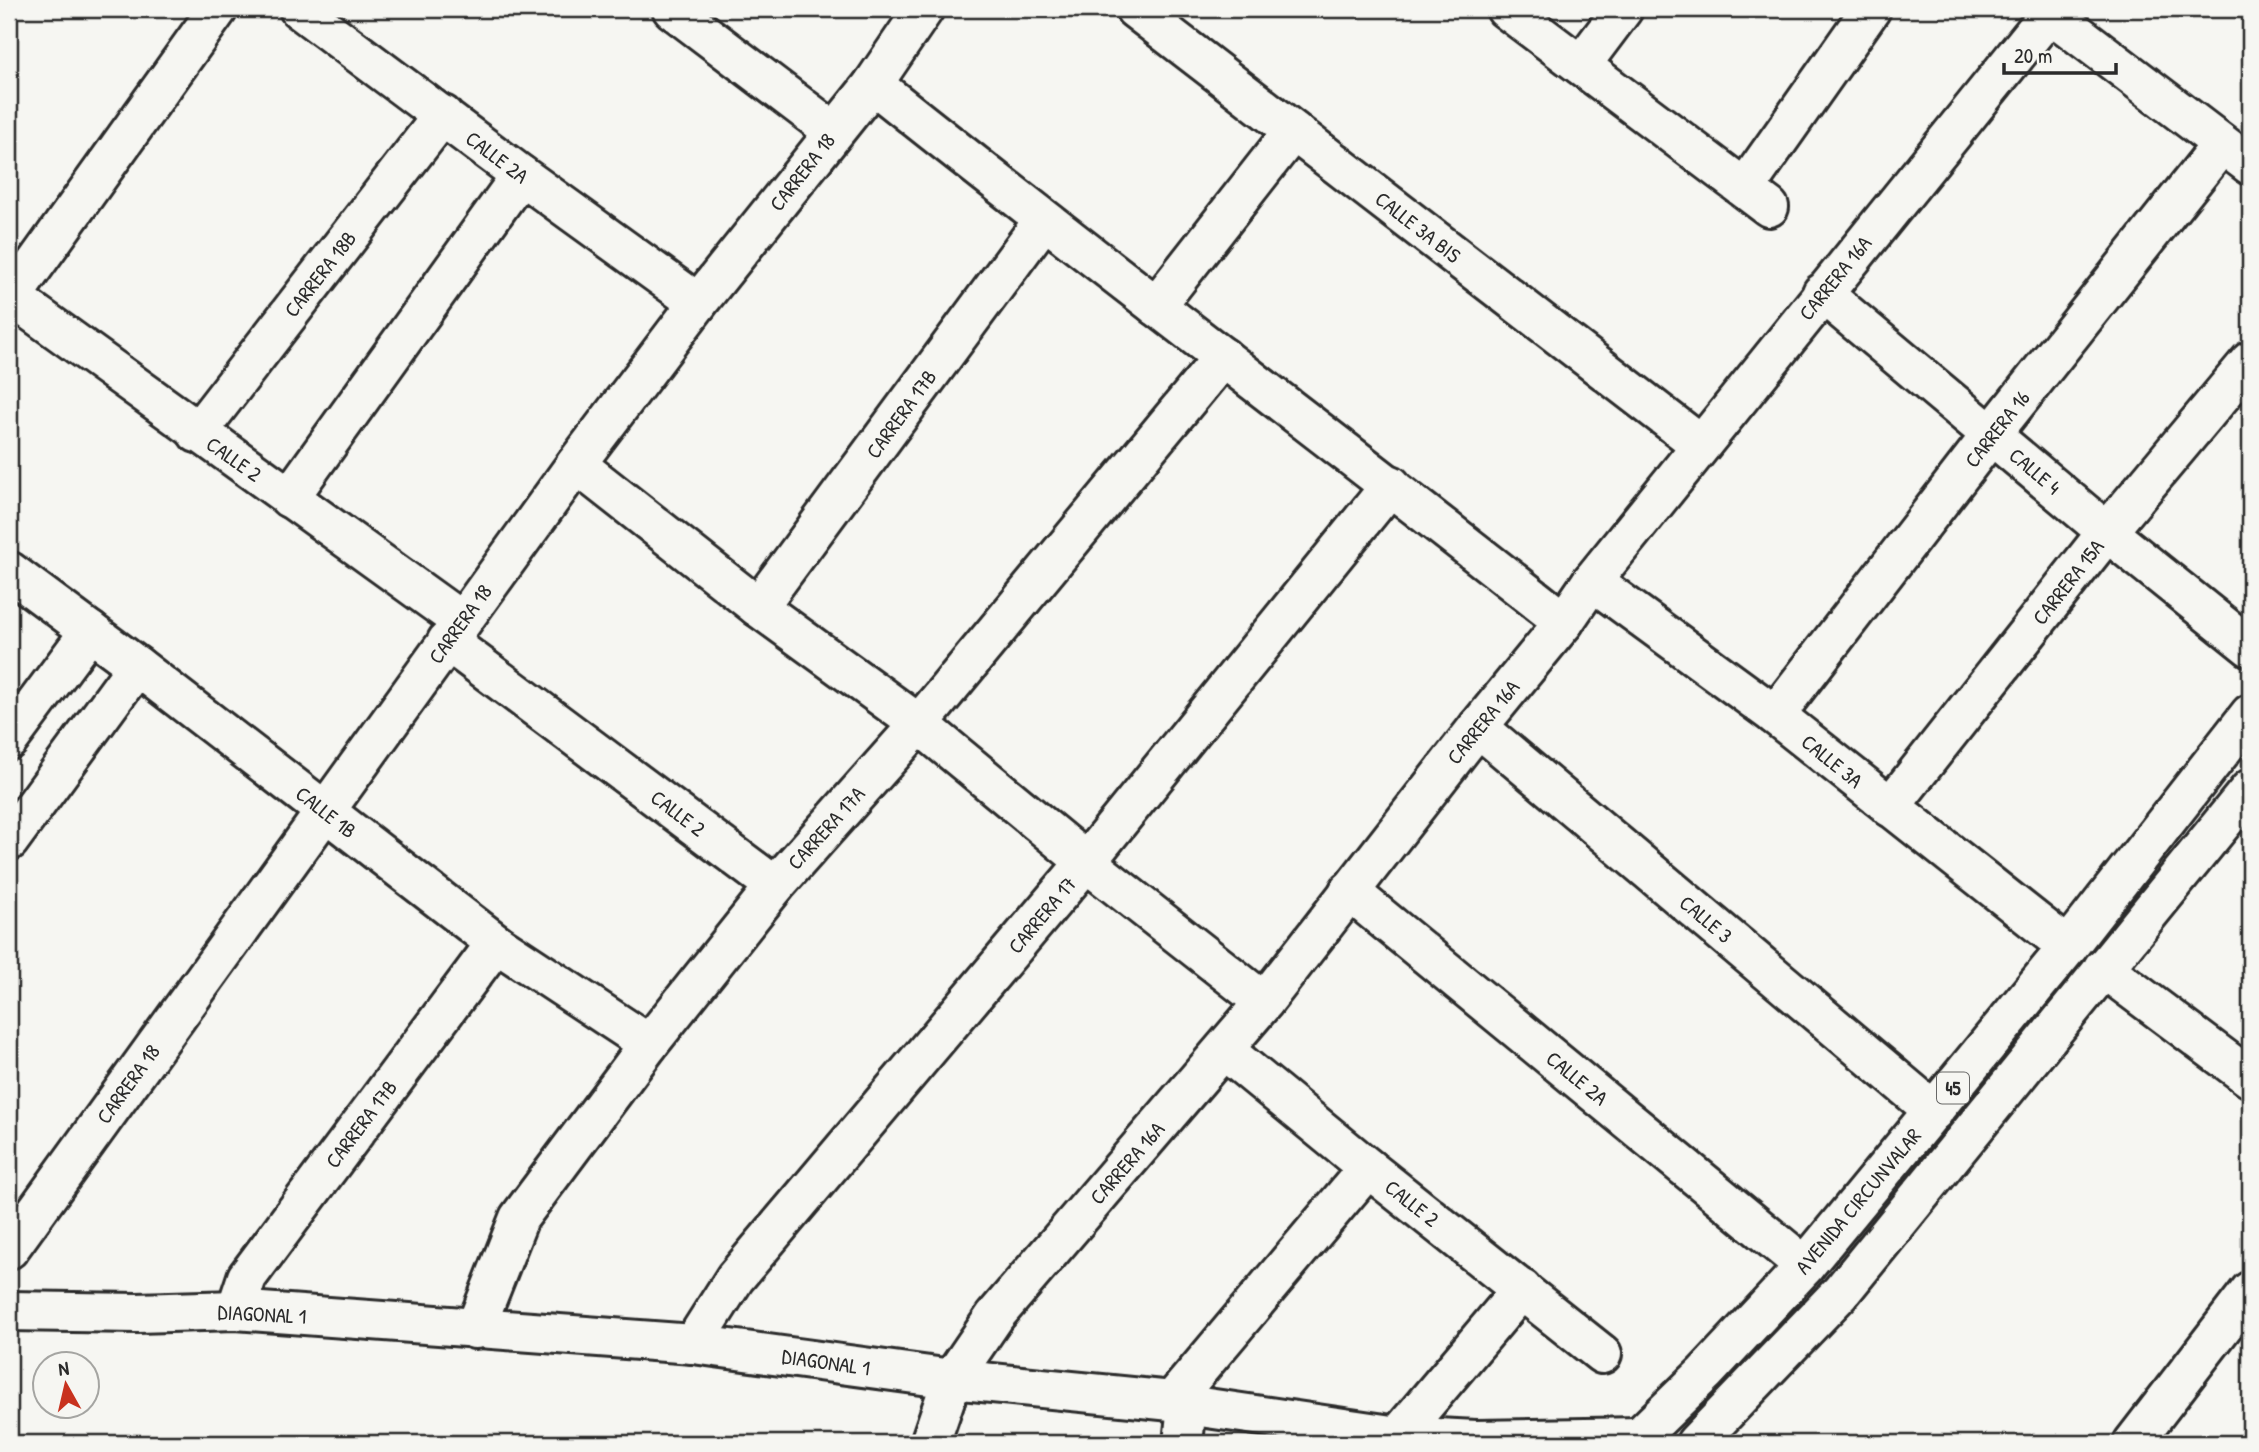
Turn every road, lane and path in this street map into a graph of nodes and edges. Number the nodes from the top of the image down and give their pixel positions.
1 (218, 9) edge
2 (299, 9) edge
3 (672, 9) edge
4 (924, 9) edge
5 (1135, 9) edge
6 (1506, 9) edge
7 (1623, 9) edge
8 (1871, 9) edge
9 (2052, 11) edge
10 (1581, 65) junction
11 (873, 84) junction
12 (443, 115) junction
13 (833, 131) junction
14 (1293, 131) junction
15 (2236, 155) edge
16 (521, 175) junction
17 (1043, 221) junction
18 (1822, 293) junction
19 (10, 298) edge
20 (698, 303) junction
21 (1156, 306) junction
22 (1223, 357) junction
23 (2250, 360) edge
24 (197, 433) junction
25 (1992, 435) junction
26 (1701, 445) junction
27 (576, 464) junction
28 (1391, 485) junction
29 (289, 498) junction
30 (2107, 532) junction
31 (9, 571) edge
32 (1592, 580) junction
33 (758, 607) junction
34 (1564, 622) junction
35 (90, 631) junction
36 (454, 631) junction
37 (2250, 647) edge
38 (136, 666) junction
39 (2250, 714) edge
40 (1775, 715) junction
41 (919, 724) junction
42 (1478, 727) junction
43 (9, 740) edge
44 (2250, 789) edge
45 (1889, 807) junction
46 (326, 812) junction
47 (9, 841) edge
48 (1086, 862) junction
49 (775, 886) junction
50 (1349, 891) junction
51 (496, 943) junction
52 (2068, 947) junction
53 (2103, 968) junction
54 (1264, 1002) junction
55 (649, 1044) junction
56 (1224, 1050) junction
57 (2250, 1077) edge
58 (1934, 1111) junction
59 (1368, 1168) junction
60 (13, 1233) edge
61 (1805, 1266) junction
62 (1522, 1289) junction
63 (2250, 1291) edge
64 (236, 1310) junction
65 (9, 1311) edge
66 (475, 1329) junction
67 (693, 1344) junction
68 (1602, 1354) dead end
69 (952, 1379) junction
70 (1179, 1403) junction
71 (1398, 1436) junction
72 (1637, 1440) edge
73 (930, 1443) edge
74 (1183, 1443) edge
75 (1702, 1443) edge
76 (2133, 1443) edge

1 - 19 main road
2 - 12 main road, CALLE 2A
3 - 13 main road
4 - 11 main road, CARRERA 18
5 - 14 main road, CALLE 3A BIS
6 - 10 main road
7 - 10 main road
8 - 10 main road
9 - 15 main road
9 - 18 main road, CARRERA 16A
11 - 13 main road, CARRERA 18
11 - 17 main road
12 - 16 main road, CALLE 2A
12 - 24 main road, CARRERA 18B
13 - 20 main road, CARRERA 18
14 - 21 main road
14 - 26 main road, CALLE 3A BIS
15 - 25 main road, CARRERA 16
16 - 20 main road, CALLE 2A
16 - 29 main road
17 - 21 main road
17 - 33 main road, CARRERA 17B
18 - 25 main road, CALLE 4
18 - 26 main road, CARRERA 16A
19 - 24 main road, CALLE 2
20 - 27 main road, CARRERA 18
21 - 22 main road
22 - 28 main road
22 - 41 main road, CARRERA 17A
23 - 30 main road, CARRERA 15A
24 - 29 main road, CALLE 2
25 - 30 main road, CALLE 4
25 - 40 main road, CARRERA 16
26 - 32 main road, CARRERA 16A
27 - 33 main road
27 - 36 main road, CARRERA 18
28 - 34 main road
28 - 48 main road, CARRERA 17
29 - 36 main road, CALLE 2
30 - 37 main road, CALLE 4
30 - 45 main road, CARRERA 15A
31 - 35 main road, CALLE 1B
32 - 34 main road, CARRERA 16A
32 - 40 main road, CALLE 3A
33 - 41 main road
34 - 42 main road, CARRERA 16A
35 - 38 main road, CALLE 1B
35 - 43 main road
36 - 46 main road, CARRERA 18
36 - 49 main road, CALLE 2
38 - 46 main road, CALLE 1B
38 - 47 main road
39 - 52 main road, AVENIDA CIRCUNVALAR / 45
40 - 45 main road, CALLE 3A
41 - 48 main road
41 - 49 main road, CARRERA 17A
42 - 50 main road, CARRERA 16A
42 - 58 main road, CALLE 3
44 - 53 main road, AVENIDA CIRCUNVALAR / 45
45 - 52 main road, CALLE 3A
46 - 51 main road, CALLE 1B
46 - 60 main road, CARRERA 18
48 - 54 main road
48 - 67 main road, CARRERA 17
49 - 55 main road, CARRERA 17A
50 - 54 main road, CARRERA 16A
50 - 61 main road, CALLE 2A
51 - 55 main road, CALLE 1B
51 - 64 main road, CARRERA 17B
52 - 58 main road, AVENIDA CIRCUNVALAR / 45
53 - 57 main road
53 - 75 main road, AVENIDA CIRCUNVALAR / 45
54 - 56 main road, CARRERA 16A
55 - 66 main road, CARRERA 17A
56 - 59 main road, CALLE 2
56 - 69 main road, CARRERA 16A
58 - 61 main road, AVENIDA CIRCUNVALAR / 45
59 - 62 main road, CALLE 2
59 - 70 main road
61 - 72 main road, AVENIDA CIRCUNVALAR / 45
62 - 68 main road, CALLE 2
62 - 71 main road
63 - 76 main road
64 - 65 main road, DIAGONAL 1
64 - 66 main road, DIAGONAL 1
66 - 67 main road, DIAGONAL 1
67 - 69 main road, DIAGONAL 1
69 - 70 main road, DIAGONAL 1
69 - 73 main road, CARRERA 16A
70 - 71 main road, DIAGONAL 1
70 - 74 main road
71 - 72 main road, DIAGONAL 1

